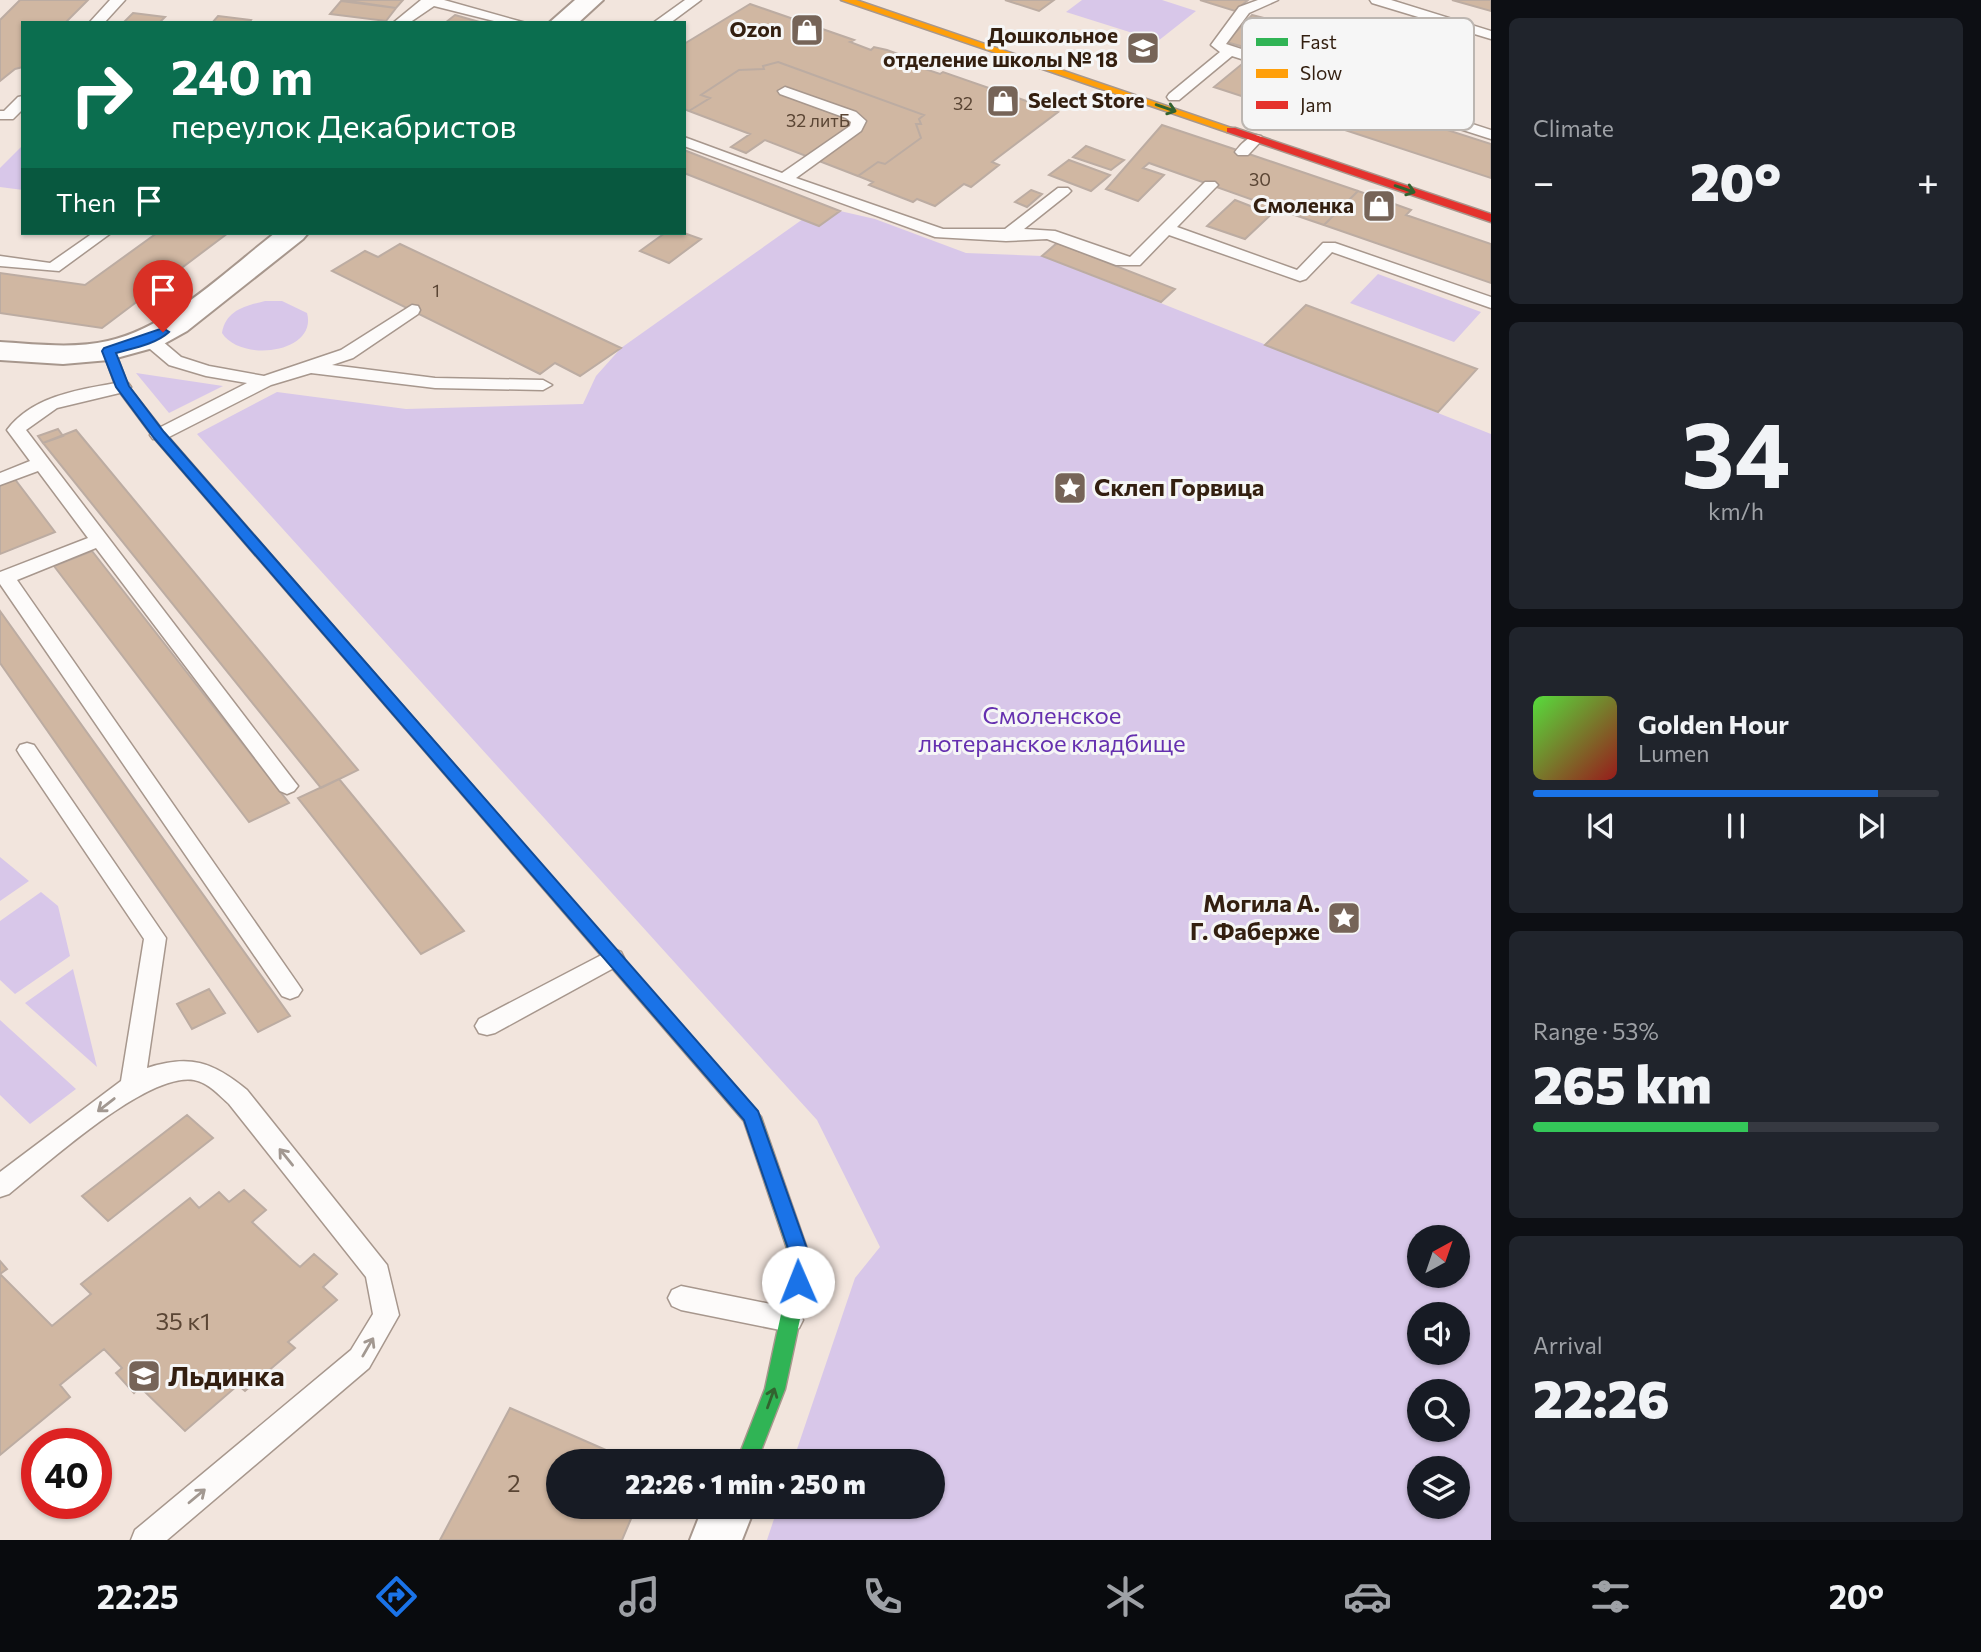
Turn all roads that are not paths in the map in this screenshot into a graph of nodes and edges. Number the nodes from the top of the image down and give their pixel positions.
1 (118, 0) edge
2 (591, 0) edge
3 (694, 0) edge
4 (846, 0) edge
5 (884, 0) edge
6 (1270, 0) edge
7 (1377, 0) edge
8 (429, 1) edge
9 (1436, 18) edge
10 (98, 21) edge
11 (403, 21) edge
12 (511, 21) edge
13 (565, 21) edge
14 (663, 21) edge
15 (1474, 30) edge
16 (1491, 35) edge
17 (1230, 51) junction
18 (1242, 55) edge
19 (785, 91) dead end
20 (1174, 97) junction
21 (1242, 120) edge
22 (1274, 130) edge
23 (1474, 130) edge
24 (1491, 135) edge
25 (1256, 139) junction
26 (686, 142) edge
27 (1243, 152) dead end
28 (784, 179) junction
29 (1210, 185) dead end
30 (1063, 191) dead end
31 (1491, 202) edge
32 (1491, 218) edge
33 (1167, 229) junction
34 (100, 235) edge
35 (290, 235) edge
36 (1006, 236) junction
37 (0, 261) edge
38 (1491, 303) edge
39 (412, 310) dead end
40 (149, 339) junction
41 (0, 351) edge
42 (109, 351) junction
43 (310, 368) junction
44 (265, 381) junction
45 (543, 384) dead end
46 (122, 387) junction
47 (159, 435) junction
48 (43, 463) junction
49 (0, 479) edge
50 (100, 540) junction
51 (27, 750) dead end
52 (287, 786) dead end
53 (613, 958) junction
54 (290, 990) dead end
55 (487, 1026) dead end
56 (133, 1084) junction
57 (0, 1186) edge
58 (681, 1298) dead end
59 (790, 1320) junction
60 (752, 1449) edge
61 (724, 1519) edge
62 (145, 1540) edge
63 (716, 1540) edge

1 - 10 lane
2 - 13 street
3 - 14 lane
4 -> 25 street
5 - 20 street
6 - 17 lane
7 - 9 lane
8 - 11 lane
8 - 12 lane
15 - 16 lane
17 - 18 lane
17 - 20 lane
19 - 28 lane
20 - 21 street
22 - 31 street
23 - 24 lane
25 - 27 lane
25 -> 32 street
26 - 28 lane
28 - 36 lane
29 - 33 lane
30 - 36 lane
33 - 36 lane
33 - 38 lane
34 - 37 lane
35 - 40 street
39 - 43 lane
40 - 42 street
40 - 44 lane
41 - 42 street
42 - 46 street
43 - 44 lane
43 - 45 lane
44 - 47 lane
46 - 47 street
46 - 48 lane
47 - 53 street
48 - 49 lane
48 - 50 lane
50 - 52 lane
50 - 54 lane
51 - 56 lane
53 - 55 lane
53 - 59 street
56 -> 57 lane
62 -> 56 lane
58 - 59 lane
60 -> 59 street
61 - 63 street

